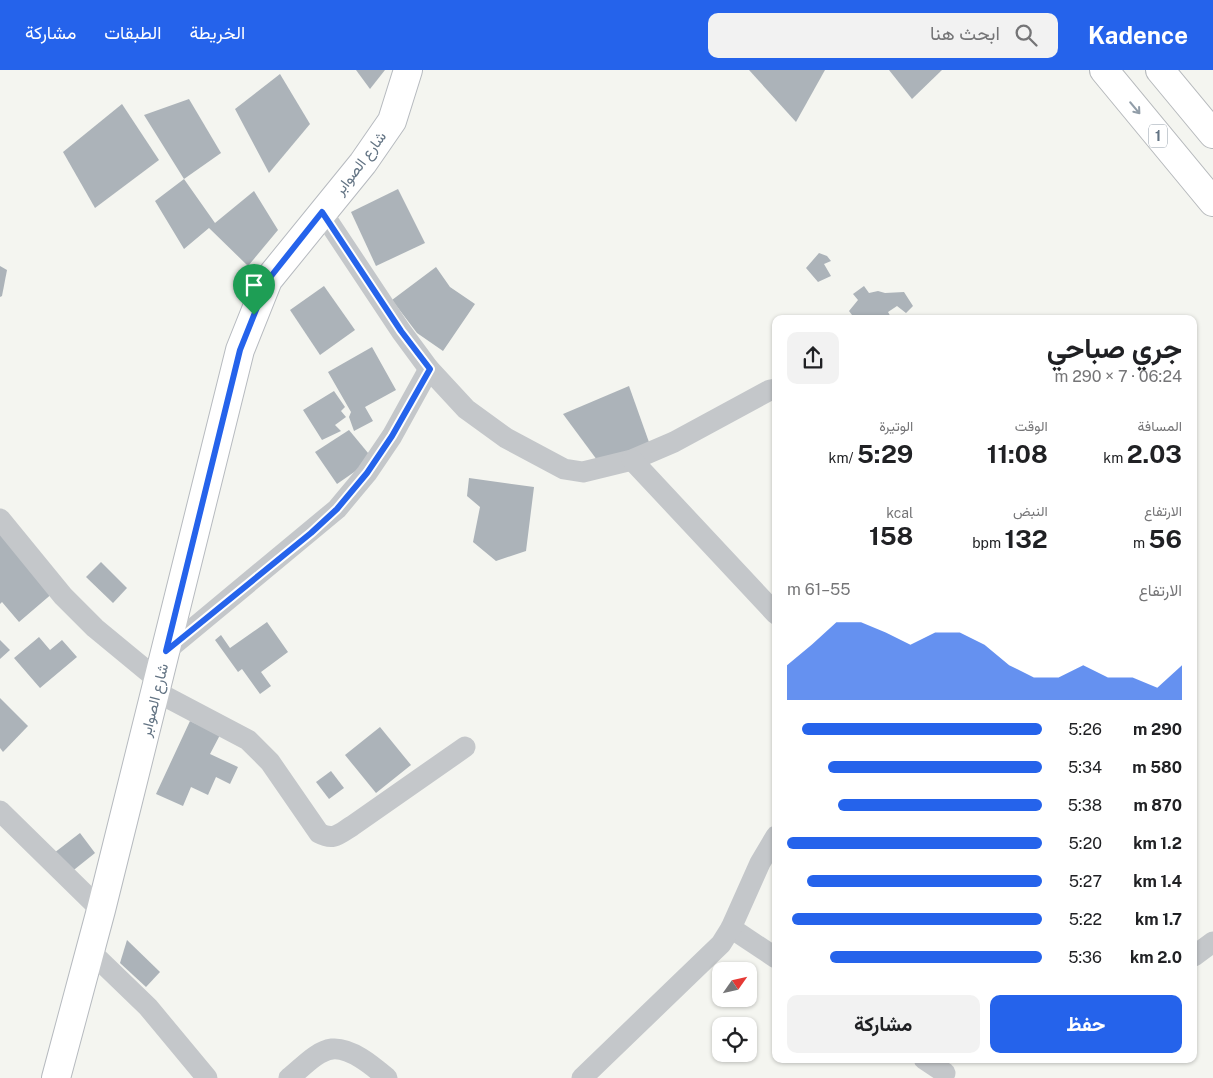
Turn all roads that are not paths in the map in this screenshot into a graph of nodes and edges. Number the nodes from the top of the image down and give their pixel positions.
1 (408, 70) edge
2 (1104, 70) edge
3 (1160, 70) edge
4 (1213, 134) edge
5 (1213, 202) edge
6 (322, 212) junction
7 (430, 369) junction
8 (772, 390) edge
9 (632, 460) junction
10 (0, 519) edge
11 (772, 610) edge
12 (166, 651) junction
13 (157, 686) junction
14 (465, 747) dead end
15 (0, 811) edge
16 (772, 843) edge
17 (101, 910) junction
18 (731, 928) junction
19 (1213, 942) edge
20 (90, 950) junction
21 (1197, 954) edge
22 (772, 955) edge
23 (930, 1063) edge
24 (945, 1073) dead end
25 (56, 1078) edge
26 (207, 1078) edge
27 (289, 1078) edge
28 (387, 1078) edge
29 (582, 1078) edge

1 - 6 main road, شارع الصوابر
2 -> 5 main road, 1
3 - 4 main road
6 - 7 street
6 - 12 main road, شارع الصوابر
7 - 9 street
7 - 12 street
8 - 9 street
9 - 11 street
10 - 13 street
12 - 13 main road, شارع الصوابر
13 - 14 street
13 - 17 main road, شارع الصوابر
15 - 17 street
16 - 18 street
17 - 20 main road, شارع الصوابر
18 - 22 street
18 - 29 street
19 - 21 street
20 - 25 main road, شارع الصوابر
20 - 26 street
23 - 24 street
27 - 28 street

